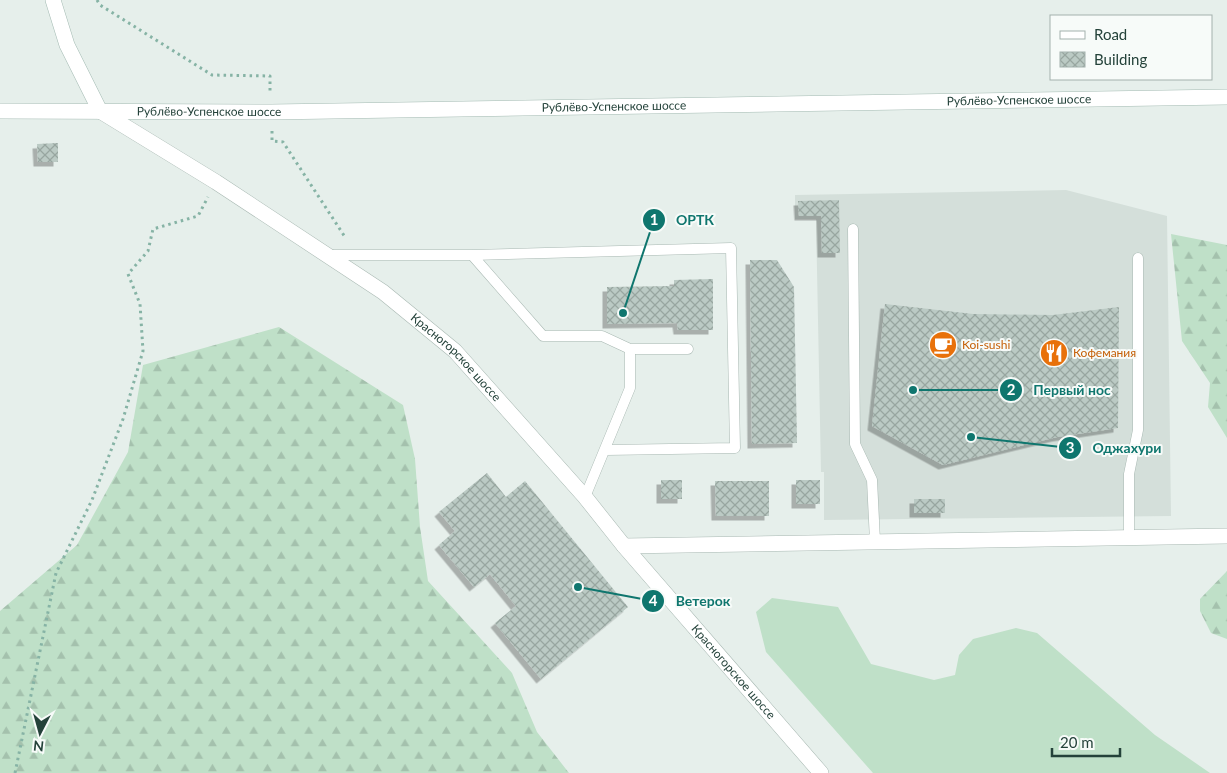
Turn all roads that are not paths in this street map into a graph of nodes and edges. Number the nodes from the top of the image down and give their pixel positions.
1 (53, 0) edge
2 (1227, 97) edge
3 (0, 111) edge
4 (100, 111) junction
5 (854, 229) dead end
6 (327, 255) junction
7 (472, 255) junction
8 (1138, 258) dead end
9 (630, 349) junction
10 (688, 349) dead end
11 (606, 450) junction
12 (584, 497) junction
13 (1227, 536) edge
14 (1129, 537) junction
15 (874, 542) junction
16 (624, 546) junction
17 (820, 773) edge

1 - 4 street
2 - 4 street, Рублёво-Успенское шоссе
3 - 4 street, Рублёво-Успенское шоссе
4 - 6 street, Красногорское шоссе
5 - 15 lane
6 - 7 lane
6 - 12 street, Красногорское шоссе
7 - 9 lane
7 - 11 lane
8 - 14 lane
9 - 10 lane
9 - 11 lane
11 - 12 lane
12 - 16 street, Красногорское шоссе
13 - 14 street
14 - 15 street
15 - 16 street
16 - 17 street, Красногорское шоссе

